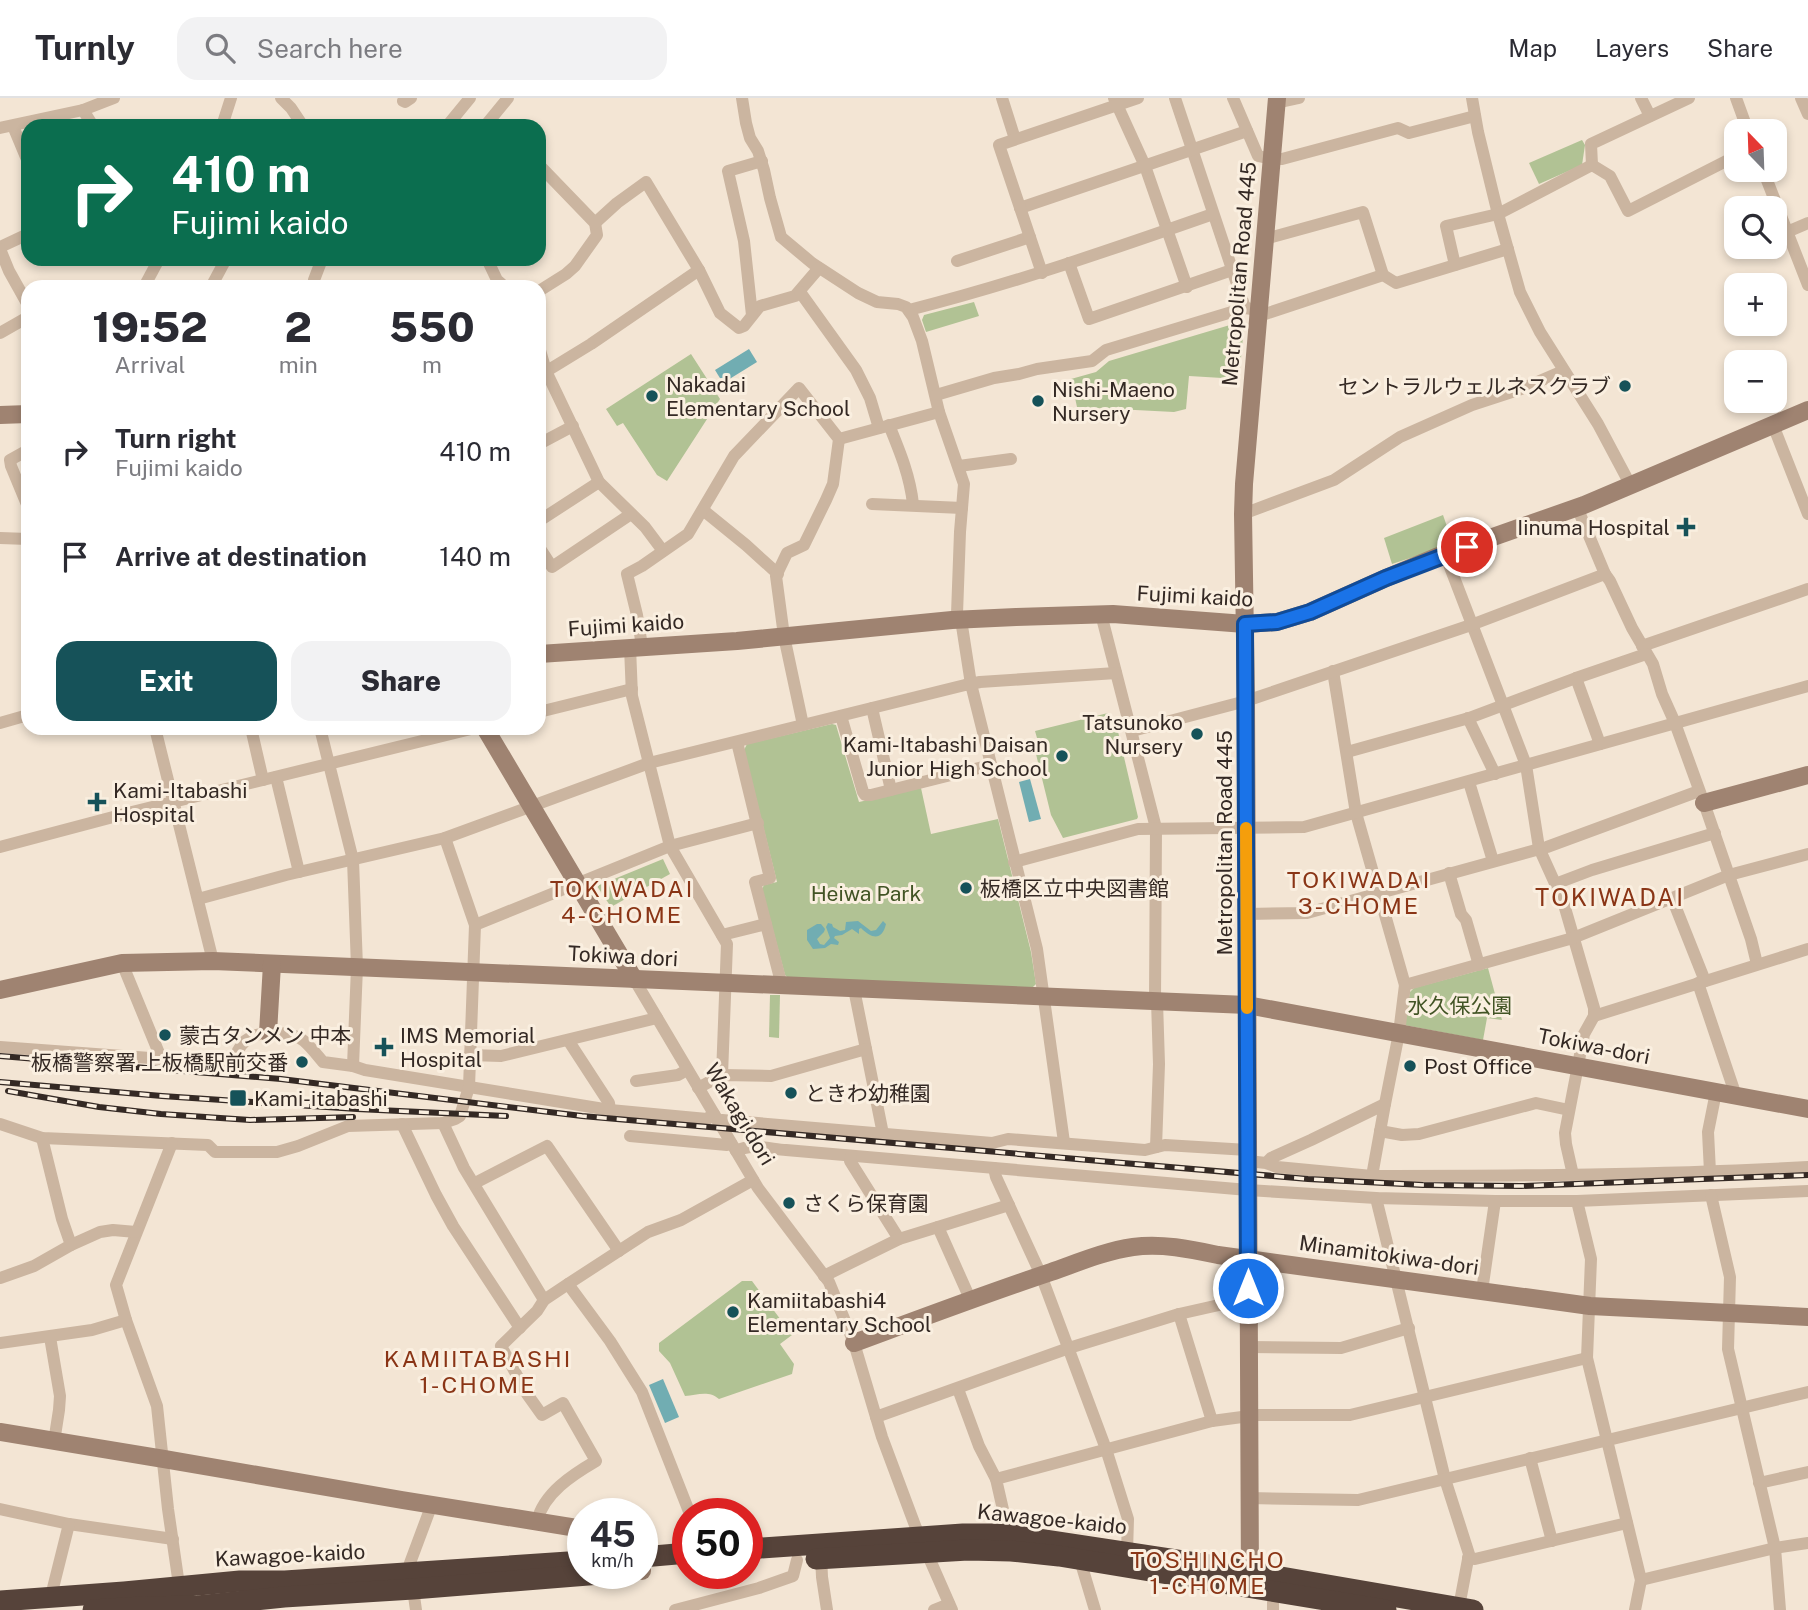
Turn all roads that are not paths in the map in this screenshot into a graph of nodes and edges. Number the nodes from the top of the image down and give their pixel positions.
1 (114, 98) edge
2 (231, 98) edge
3 (281, 98) edge
4 (470, 98) edge
5 (508, 98) edge
6 (742, 98) edge
7 (1002, 98) edge
8 (1138, 98) edge
9 (1175, 98) edge
10 (1233, 98) edge
11 (1299, 98) edge
12 (1472, 98) edge
13 (1641, 98) edge
14 (1689, 98) edge
15 (1736, 98) edge
16 (1801, 98) edge
17 (1277, 100) edge
18 (1115, 102) edge
19 (83, 110) junction
20 (1808, 114) edge
21 (1475, 116) junction
22 (1650, 116) junction
23 (42, 119) edge
24 (89, 119) edge
25 (224, 119) edge
26 (299, 119) edge
27 (453, 119) edge
28 (491, 119) edge
29 (1744, 119) edge
30 (6, 127) edge
31 (1247, 131) junction
32 (1015, 139) junction
33 (1192, 150) junction
34 (21, 151) edge
35 (1272, 159) junction
36 (762, 161) junction
37 (1724, 162) edge
38 (1592, 165) junction
39 (1145, 166) junction
40 (546, 172) edge
41 (1020, 208) junction
42 (1213, 214) junction
43 (1498, 214) junction
44 (595, 223) junction
45 (1808, 223) edge
46 (1168, 230) junction
47 (1787, 232) joint
48 (1030, 237) junction
49 (21, 238) edge
50 (1265, 239) junction
51 (0, 248) edge
52 (1507, 249) junction
53 (957, 261) dead end
54 (1069, 263) junction
55 (1455, 265) junction
56 (819, 268) junction
57 (699, 270) junction
58 (1232, 271) junction
59 (1042, 272) junction
60 (1383, 275) junction
61 (1808, 285) edge
62 (1187, 286) junction
63 (546, 287) edge
64 (21, 292) edge
65 (800, 292) junction
66 (909, 310) junction
67 (1254, 311) junction
68 (752, 315) junction
69 (21, 321) edge
70 (0, 333) edge
71 (1563, 371) junction
72 (546, 372) edge
73 (546, 379) edge
74 (936, 395) junction
75 (1808, 410) edge
76 (939, 412) junction
77 (21, 414) edge
78 (0, 415) edge
79 (1773, 425) junction
80 (573, 426) junction
81 (884, 427) junction
82 (839, 439) junction
83 (546, 440) edge
84 (21, 454) edge
85 (1010, 459) dead end
86 (5, 462) edge
87 (959, 466) junction
88 (599, 482) junction
89 (1631, 486) junction
90 (21, 490) edge
91 (872, 504) dead end
92 (913, 505) junction
93 (1577, 507) junction
94 (962, 508) junction
95 (703, 510) junction
96 (631, 513) junction
97 (1243, 514) junction
98 (1808, 514) edge
99 (546, 516) edge
100 (0, 538) edge
101 (21, 539) edge
102 (663, 551) junction
103 (1445, 554) junction
104 (546, 558) edge
105 (778, 574) junction
106 (1605, 574) junction
107 (1808, 589) edge
108 (1101, 614) junction
109 (959, 620) junction
110 (1245, 624) junction
111 (1471, 625) junction
112 (784, 636) junction
113 (636, 647) junction
114 (1644, 650) junction
115 (546, 653) edge
116 (1334, 671) junction
117 (1116, 673) junction
118 (1576, 678) junction
119 (971, 684) junction
120 (1808, 686) edge
121 (632, 689) junction
122 (1246, 701) junction
123 (1503, 706) junction
124 (872, 708) junction
125 (546, 710) edge
126 (841, 716) junction
127 (21, 717) edge
128 (1468, 719) junction
129 (0, 723) edge
130 (1675, 723) junction
131 (803, 725) junction
132 (1132, 731) junction
133 (157, 735) edge
134 (254, 735) edge
135 (322, 735) edge
136 (446, 735) edge
137 (489, 735) edge
138 (737, 741) junction
139 (1600, 744) junction
140 (1347, 752) junction
141 (649, 763) junction
142 (328, 764) junction
143 (991, 765) junction
144 (1526, 765) junction
145 (1494, 774) junction
146 (1808, 775) edge
147 (270, 779) junction
148 (1469, 782) junction
149 (891, 790) junction
150 (1702, 797) junction
151 (173, 803) junction
152 (531, 806) junction
153 (1356, 813) junction
154 (758, 823) junction
155 (1246, 827) junction
156 (1156, 828) junction
157 (1715, 833) junction
158 (445, 838) junction
159 (670, 845) junction
160 (0, 847) edge
161 (1539, 849) junction
162 (1808, 854) edge
163 (353, 860) junction
164 (1493, 861) junction
165 (1014, 862) junction
166 (299, 872) junction
167 (1449, 873) junction
168 (1729, 875) junction
169 (578, 884) junction
170 (1555, 884) junction
171 (1379, 893) junction
172 (1672, 898) junction
173 (198, 899) junction
174 (1247, 914) junction
175 (766, 924) junction
176 (475, 925) junction
177 (722, 935) junction
178 (1573, 938) junction
179 (1808, 949) edge
180 (213, 961) junction
181 (122, 963) junction
182 (272, 964) junction
183 (1756, 964) junction
184 (1479, 965) junction
185 (357, 967) junction
186 (474, 972) junction
187 (634, 979) junction
188 (1701, 982) junction
189 (726, 983) junction
190 (1405, 985) junction
191 (782, 986) junction
192 (854, 989) junction
193 (0, 990) edge
194 (1043, 997) junction
195 (1156, 1001) junction
196 (1247, 1005) junction
197 (1594, 1016) junction
198 (657, 1018) junction
199 (268, 1033) junction
200 (1399, 1033) junction
201 (568, 1041) junction
202 (0, 1047) edge
203 (866, 1049) junction
204 (470, 1055) junction
205 (161, 1058) junction
206 (353, 1066) junction
207 (1577, 1066) junction
208 (687, 1070) junction
209 (722, 1074) junction
210 (636, 1082) dead end
211 (469, 1087) junction
212 (698, 1088) junction
213 (1716, 1092) junction
214 (1736, 1096) junction
215 (1385, 1104) junction
216 (1808, 1109) edge
217 (610, 1110) junction
218 (1569, 1110) junction
219 (716, 1118) junction
220 (0, 1124) edge
221 (402, 1124) junction
222 (443, 1124) junction
223 (1380, 1131) junction
224 (883, 1134) junction
225 (631, 1136) dead end
226 (42, 1138) junction
227 (1064, 1142) junction
228 (172, 1143) junction
229 (733, 1147) junction
230 (1156, 1147) junction
231 (851, 1156) junction
232 (1254, 1158) junction
233 (1808, 1167) edge
234 (994, 1168) junction
235 (1710, 1172) junction
236 (1573, 1175) junction
237 (1372, 1176) junction
238 (753, 1180) junction
239 (475, 1183) junction
240 (1248, 1191) junction
241 (1808, 1191) edge
242 (1711, 1195) junction
243 (1376, 1198) junction
244 (1577, 1200) junction
245 (1495, 1201) junction
246 (1009, 1205) junction
247 (938, 1227) junction
248 (136, 1232) junction
249 (899, 1239) junction
250 (71, 1245) junction
251 (618, 1251) junction
252 (1248, 1259) junction
253 (1041, 1275) junction
254 (824, 1276) junction
255 (0, 1278) edge
256 (1397, 1279) junction
257 (568, 1284) junction
258 (1482, 1292) junction
259 (544, 1300) junction
260 (971, 1301) junction
261 (1248, 1305) junction
262 (1590, 1306) junction
263 (1179, 1314) junction
264 (1730, 1314) junction
265 (1808, 1317) edge
266 (126, 1320) junction
267 (520, 1328) junction
268 (1409, 1328) junction
269 (50, 1337) junction
270 (0, 1343) edge
271 (854, 1343) junction
272 (1248, 1347) junction
273 (1069, 1348) junction
274 (1587, 1358) junction
275 (958, 1389) junction
276 (1808, 1392) edge
277 (1425, 1397) junction
278 (1741, 1408) junction
279 (1249, 1416) junction
280 (876, 1417) junction
281 (1212, 1421) junction
282 (0, 1432) edge
283 (1608, 1439) junction
284 (54, 1442) junction
285 (1106, 1449) junction
286 (1530, 1458) junction
287 (164, 1459) junction
288 (1808, 1472) edge
289 (996, 1479) junction
290 (1445, 1479) junction
291 (1759, 1483) junction
292 (684, 1498) edge
293 (1249, 1498) junction
294 (432, 1504) junction
295 (0, 1509) edge
296 (537, 1521) junction
297 (1627, 1523) junction
298 (69, 1524) junction
299 (567, 1526) edge
300 (1006, 1534) junction
301 (173, 1539) junction
302 (1552, 1541) junction
303 (1808, 1543) edge
304 (923, 1545) junction
305 (1775, 1548) junction
306 (763, 1550) edge
307 (821, 1552) junction
308 (1127, 1552) junction
309 (1468, 1558) junction
310 (797, 1560) junction
311 (1080, 1560) junction
312 (763, 1563) edge
313 (567, 1564) edge
314 (567, 1577) edge
315 (1250, 1580) junction
316 (1641, 1580) junction
317 (412, 1591) edge
318 (1273, 1593) edge
319 (283, 1596) edge
320 (53, 1597) junction
321 (0, 1601) edge
322 (182, 1601) edge
323 (704, 1607) edge
324 (951, 1607) edge
325 (106, 1609) edge
326 (1466, 1609) edge
327 (675, 1610) edge
328 (827, 1610) edge
329 (934, 1610) edge
330 (1095, 1610) edge
331 (1386, 1610) edge
332 (1635, 1610) edge
333 (1780, 1610) edge

1 - 19 street
2 - 25 street
3 - 26 street
4 - 27 street
5 - 28 street
6 - 36 street
7 - 32 street
8 - 18 street
9 - 33 street
10 - 31 street
11 - 17 street
12 - 21 street
13 - 22 street
14 - 22 street
15 - 29 street
16 - 20 street
17 - 35 street, Metropolitan Road 445
18 - 32 street
18 - 39 street
19 - 23 street
19 - 24 street
21 - 35 street
21 - 43 street
22 - 38 street
30 - 34 street
31 - 33 street
31 - 35 street
32 - 41 street
33 - 39 street
33 - 42 street
35 - 50 street, Metropolitan Road 445
36 - 56 street
36 - 68 street
37 - 38 street
38 - 43 street
39 - 41 street
39 - 46 street
40 - 44 street
41 - 48 street
42 - 46 street
42 - 58 street
43 - 52 street
43 - 55 street
44 - 57 street
44 - 63 street
45 - 47 street
46 - 54 street
46 - 62 street
47 - 61 street
48 - 53 street
48 - 59 street
49 - 51 street
50 - 60 street
50 - 67 street, Metropolitan Road 445
51 - 64 street
52 - 55 street
52 - 71 street
54 - 59 street
54 - 62 street
55 - 60 street
56 - 65 street
56 - 66 street
57 - 68 street
57 - 72 street
58 - 62 street
58 - 67 street
59 - 66 street
60 - 67 street
65 - 68 street
65 - 81 street
66 - 74 street
67 - 74 street
67 - 97 street, Metropolitan Road 445
69 - 70 street
71 - 89 street
71 - 97 street
73 - 80 street
74 - 76 street
75 - 79 street, Fujimi kaido
76 - 81 street
76 - 87 street
77 - 78 street
79 - 89 street, Fujimi kaido
79 - 98 street
80 - 83 street
80 - 88 street
81 - 82 street
81 - 92 street
82 - 95 street
82 - 105 street
84 - 86 street
85 - 87 street
86 - 90 street
87 - 94 street
88 - 96 street
88 - 99 street
89 - 93 street, Fujimi kaido
91 - 92 street
92 - 94 street
93 - 103 street, Fujimi kaido
93 - 106 street
94 - 109 street
95 - 102 street
95 - 105 street
96 - 102 street
96 - 104 street
97 - 110 street, Metropolitan Road 445
100 - 101 street
102 - 113 street
103 - 110 street, Fujimi kaido
103 - 111 street
105 - 112 street
106 - 111 street
106 - 114 street
107 - 114 street
108 - 109 street, Fujimi kaido
108 - 110 street, Fujimi kaido
108 - 117 street
109 - 112 street, Fujimi kaido
109 - 119 street
110 - 122 street, Metropolitan Road 445
111 - 116 street
111 - 123 street
112 - 113 street, Fujimi kaido
112 - 131 street
113 - 115 street, Fujimi kaido
113 - 121 street
114 - 118 street
114 - 130 street
116 - 122 street
116 - 140 street
117 - 119 street
117 - 132 street
118 - 123 street
118 - 139 street
119 - 124 street
119 - 143 street
120 - 130 street
121 - 125 street
121 - 141 street
122 - 132 street
122 - 155 street, Metropolitan Road 445
123 - 128 street
123 - 144 street
124 - 126 street
124 - 149 street
126 - 131 street
126 - 149 street
127 - 129 street
128 - 140 street
128 - 145 street
130 - 139 street
130 - 150 street
131 - 138 street
132 - 156 street
133 - 151 street
134 - 147 street
135 - 142 street
136 - 142 street
137 - 152 street, Wakagi dori
138 - 141 street
138 - 154 street
139 - 144 street
140 - 153 street
141 - 152 street
141 - 159 street
142 - 147 street
142 - 163 street
143 - 149 street
143 - 165 street
144 - 145 street
144 - 161 street
145 - 148 street
146 - 150 street
147 - 151 street
147 - 166 street
148 - 153 street
148 - 164 street
150 - 157 street
150 - 161 street
151 - 160 street
151 - 173 street
152 - 158 street
152 - 169 street, Wakagi dori
153 - 155 street
153 - 171 street
154 - 159 street
154 - 175 street
155 - 156 street
155 - 174 street, Metropolitan Road 445
156 - 165 street
156 - 195 street
157 - 168 street
157 - 170 street
158 - 163 street
158 - 176 street
159 - 169 street
159 - 177 street
161 - 164 street
161 - 170 street
162 - 168 street
163 - 166 street
163 - 185 street
164 - 167 street
165 - 194 street
166 - 173 street
167 - 171 street
167 - 184 street
168 - 172 street
168 - 183 street
169 - 176 street
169 - 187 street, Wakagi dori
170 - 178 street
171 - 174 street
171 - 190 street
172 - 178 street
172 - 188 street
173 - 180 street
174 - 196 street, Metropolitan Road 445
175 - 177 street
175 - 191 street
176 - 186 street
177 - 189 street
178 - 184 street
178 - 197 street
179 - 183 street
180 - 181 street, Tokiwa dori
180 - 182 street, Tokiwa dori
181 - 193 street, Tokiwa dori
181 - 205 street
182 - 185 street, Tokiwa dori
182 - 199 street
183 - 188 street
184 - 190 street
185 - 186 street, Tokiwa dori
185 - 206 street
186 - 187 street, Tokiwa dori
186 - 204 street
187 - 189 street, Tokiwa dori
187 - 198 street, Wakagi dori
188 - 197 street
188 - 214 street
189 - 191 street, Tokiwa dori
189 - 209 street
190 - 200 street
191 - 192 street, Tokiwa dori
192 - 194 street, Tokiwa dori
192 - 203 street
194 - 195 street, Tokiwa dori
194 - 227 street
195 - 196 street, Tokiwa dori
195 - 230 street
196 - 200 street, Tokiwa-dori
196 - 232 street, Metropolitan Road 445
197 - 207 street
198 - 201 street
198 - 208 street, Wakagi dori
199 - 205 street
199 - 206 street
200 - 207 street, Tokiwa-dori
200 - 215 street
201 - 204 street
201 - 217 street
202 - 205 street
203 - 209 street
203 - 224 street
204 - 211 street
206 - 211 street
207 - 213 street, Tokiwa-dori
207 - 218 street
208 - 210 street
208 - 212 street, Wakagi dori
209 - 212 street
211 - 217 street
211 - 222 street
212 - 219 street, Wakagi dori
213 - 214 street, Tokiwa-dori
213 - 235 street
214 - 216 street, Tokiwa-dori
215 - 223 street
215 - 232 street
217 - 219 street
218 - 223 street
218 - 236 street
219 - 224 street
219 - 229 street, Wakagi dori
220 - 226 street
221 - 222 street
221 - 228 street
221 - 267 street
222 - 239 street
223 - 237 street
224 - 227 street
225 - 229 street
226 - 228 street
226 - 250 street
227 - 230 street
228 - 248 street
229 - 231 street
229 - 238 street, Wakagi dori
230 - 232 street
231 - 234 street
231 - 249 street
232 - 237 street
232 - 240 street, Metropolitan Road 445
233 - 235 street
234 - 240 street
234 - 246 street
235 - 236 street
236 - 237 street
238 - 251 street
238 - 254 street, Wakagi dori
239 - 251 street
239 - 259 street
240 - 243 street
240 - 252 street, Metropolitan Road 445
241 - 242 street
242 - 244 street
242 - 264 street
243 - 245 street
243 - 256 street
244 - 245 street
244 - 262 street
245 - 258 street
246 - 247 street
246 - 253 street
247 - 249 street
247 - 260 street
248 - 250 street
248 - 266 street
249 - 254 street
250 - 255 street
251 - 257 street
252 - 253 street, Minamitokiwa-dori
252 - 256 street, Minamitokiwa-dori
252 - 261 street, Metropolitan Road 445
253 - 260 street, Minamitokiwa-dori
253 - 273 street
254 - 271 street, Wakagi dori
256 - 258 street, Minamitokiwa-dori
256 - 268 street
257 - 259 street
257 - 292 street
258 - 262 street, Minamitokiwa-dori
259 - 267 street
260 - 271 street, Minamitokiwa-dori
261 - 263 street
261 - 272 street, Metropolitan Road 445
262 - 264 street, Minamitokiwa-dori
262 - 274 street
263 - 273 street
263 - 281 street
264 - 265 street, Minamitokiwa-dori
264 - 278 street
266 - 269 street
266 - 287 street
267 - 296 street
268 - 272 street
268 - 277 street
269 - 270 street
269 - 284 street
271 - 280 street, Wakagi dori
272 - 279 street, Metropolitan Road 445
273 - 275 street
273 - 285 street
274 - 277 street
274 - 283 street
275 - 280 street
275 - 289 street
276 - 278 street
277 - 279 street
277 - 290 street
278 - 283 street
278 - 291 street
279 - 281 street
279 - 293 street, Metropolitan Road 445
280 - 304 street, Wakagi dori
281 - 285 street
282 - 284 street
283 - 286 street
283 - 297 street
284 - 287 street
285 - 289 street
285 - 308 street
286 - 290 street
286 - 302 street
287 - 294 street
287 - 301 street
288 - 291 street
289 - 300 street
290 - 293 street
290 - 309 street
291 - 305 street
293 - 315 street, Metropolitan Road 445
294 - 296 street
294 - 317 street
295 - 298 street
296 - 299 street
297 - 302 street
297 - 316 street
298 - 301 street
298 - 320 street
300 - 304 highway, Kawagoe-kaido
300 - 308 highway, Kawagoe-kaido
301 - 322 street
302 - 309 street
303 - 305 street
304 - 307 highway, Kawagoe-kaido
304 - 311 highway, Kawagoe-kaido
304 - 324 street, Wakagi dori
305 - 316 street
305 - 333 street
306 - 307 highway, Kawagoe-kaido
307 - 310 highway, Kawagoe-kaido
307 - 328 street
308 - 315 highway, Kawagoe-kaido
309 - 326 street
310 - 312 highway, Kawagoe-kaido
310 - 323 street
311 - 315 highway, Kawagoe-kaido
311 - 330 street
313 - 317 highway, Kawagoe-kaido
314 - 317 highway, Kawagoe-kaido
315 - 318 highway, Kawagoe-kaido
316 - 332 street
317 - 319 highway, Kawagoe-kaido
318 - 326 highway, Kawagoe-kaido
318 - 331 highway, Kawagoe-kaido
319 - 322 highway, Kawagoe-kaido
320 - 321 highway, Kawagoe-kaido
320 - 322 highway, Kawagoe-kaido
322 - 325 highway, Kawagoe-kaido
323 - 327 street
324 - 329 street

